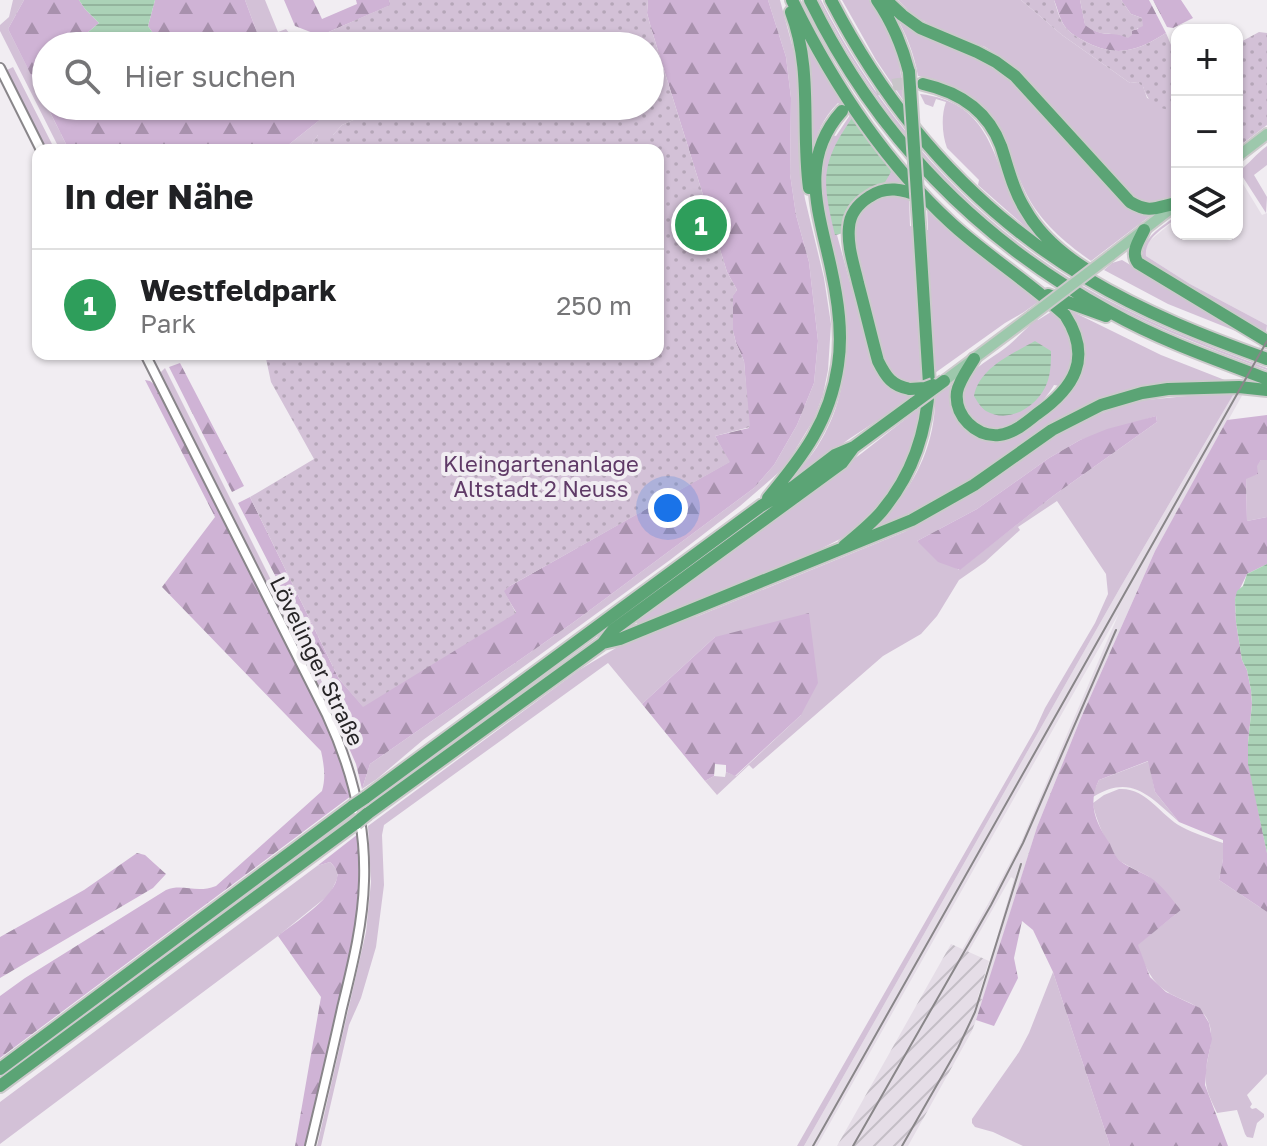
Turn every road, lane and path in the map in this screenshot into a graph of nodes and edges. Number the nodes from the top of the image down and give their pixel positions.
1 (789, 0) edge
2 (810, 0) edge
3 (831, 0) edge
4 (877, 0) edge
5 (886, 0) edge
6 (0, 68) edge
7 (923, 84) tunnel mouth
8 (842, 111) tunnel mouth
9 (1267, 134) edge
10 (38, 144) edge
11 (1243, 152) edge
12 (928, 200) junction
13 (1171, 206) edge
14 (817, 209) junction
15 (1171, 209) edge
16 (1144, 230) junction
17 (1030, 287) junction
18 (1126, 321) junction
19 (1267, 341) edge
20 (1267, 352) edge
21 (974, 359) junction
22 (1267, 359) edge
23 (148, 360) edge
24 (1267, 379) edge
25 (944, 381) junction
26 (1221, 388) junction
27 (1267, 390) edge
28 (1267, 398) edge
29 (854, 447) junction
30 (761, 506) junction
31 (842, 548) junction
32 (603, 643) junction
33 (0, 1069) edge
34 (0, 1086) edge
35 (310, 1146) edge

1 - 12 highway
1 - 14 highway
2 - 18 highway
3 - 22 highway
4 - 31 highway, bridge
5 - 13 highway
6 - 10 street
7 - 20 highway
8 - 14 highway
9 - 11 main road
12 - 17 highway
12 - 25 highway, bridge
14 - 30 highway
15 - 16 main road
16 - 19 highway
16 - 21 main road, bridge
17 - 18 highway
17 - 21 highway
18 - 24 highway
21 - 25 main road
23 - 35 street, Lövelinger Straße
25 - 29 highway, bridge
26 - 27 highway
26 - 28 highway
26 - 31 highway
29 - 30 highway
29 - 32 highway
30 - 33 highway, bridge
31 - 32 highway
32 - 34 highway, bridge

